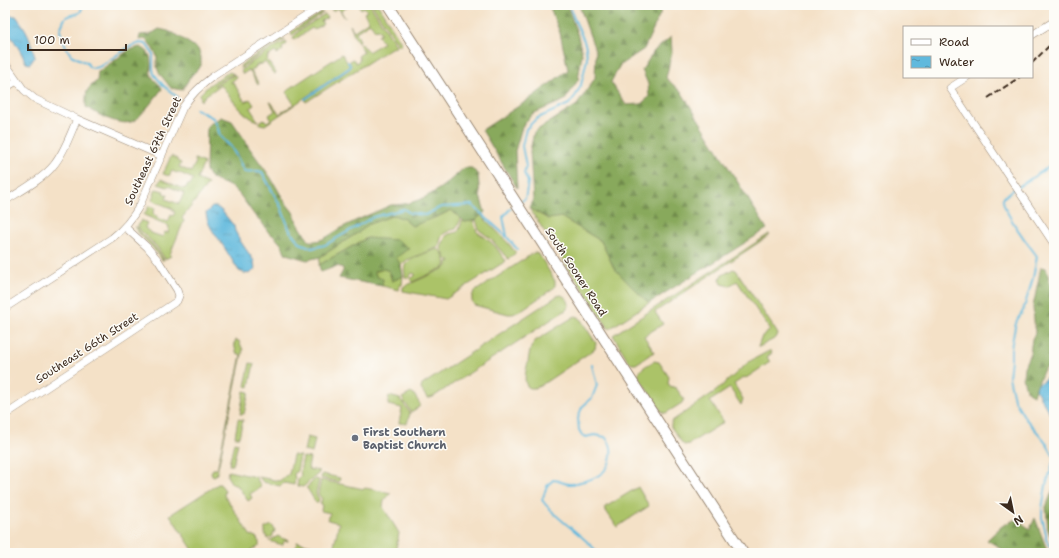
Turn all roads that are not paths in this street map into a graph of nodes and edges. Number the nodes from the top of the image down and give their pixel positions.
1 (323, 5) edge
2 (388, 5) edge
3 (1053, 22) dead end
4 (1033, 34) edge
5 (5, 63) edge
6 (965, 78) edge
7 (17, 80) junction
8 (5, 88) edge
9 (77, 119) junction
10 (162, 156) junction
11 (5, 201) edge
12 (125, 227) junction
13 (1054, 244) edge
14 (5, 308) edge
15 (5, 414) edge
16 (743, 553) edge

1 - 10 street, Southeast 67th Street
2 - 16 main road, South Sooner Road
3 - 4 street
5 - 7 street
6 - 13 street
7 - 8 street
7 - 9 street
9 - 10 street
9 - 11 street
10 - 12 street, Southeast 67th Street
12 - 14 street, Southeast 67th Street
12 - 15 street, Southeast 66th Street

